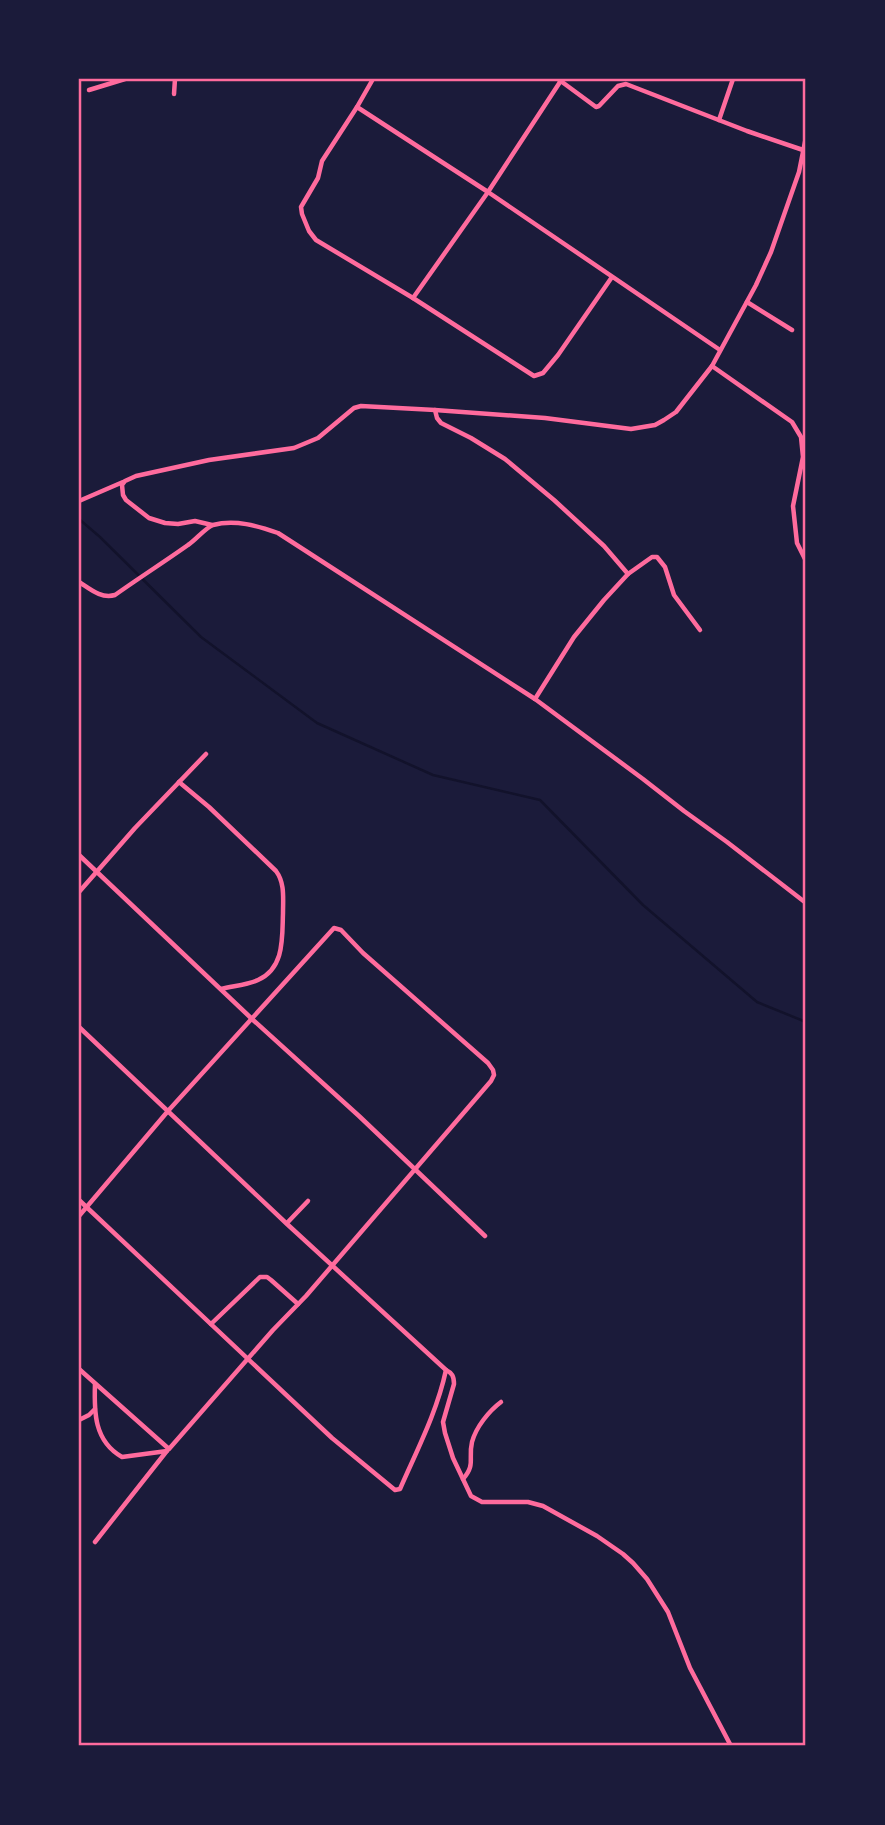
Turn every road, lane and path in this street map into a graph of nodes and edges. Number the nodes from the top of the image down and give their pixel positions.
1 (125, 79) edge
2 (175, 79) edge
3 (373, 79) edge
4 (560, 79) edge
5 (733, 79) edge
6 (89, 90) dead end
7 (174, 94) dead end
8 (357, 107) junction
9 (719, 120) junction
10 (806, 137) edge
11 (803, 150) junction
12 (488, 192) junction
13 (612, 277) junction
14 (414, 298) junction
15 (747, 302) junction
16 (792, 330) dead end
17 (720, 350) junction
18 (712, 366) junction
19 (435, 410) junction
20 (125, 481) junction
21 (79, 501) edge
22 (212, 525) junction
23 (806, 561) edge
24 (628, 574) junction
25 (79, 582) edge
26 (700, 631) dead end
27 (535, 699) junction
28 (206, 754) dead end
29 (179, 782) junction
30 (79, 855) edge
31 (97, 871) junction
32 (79, 892) edge
33 (806, 903) edge
34 (221, 989) junction
35 (252, 1019) junction
36 (79, 1027) edge
37 (168, 1111) junction
38 (414, 1169) junction
39 (79, 1200) edge
40 (308, 1201) dead end
41 (87, 1207) junction
42 (79, 1216) edge
43 (287, 1224) junction
44 (485, 1236) dead end
45 (332, 1264) junction
46 (298, 1304) junction
47 (211, 1324) junction
48 (247, 1359) junction
49 (79, 1369) edge
50 (446, 1370) junction
51 (95, 1383) junction
52 (501, 1402) dead end
53 (94, 1409) junction
54 (79, 1420) edge
55 (168, 1450) junction
56 (463, 1479) junction
57 (95, 1542) dead end
58 (730, 1746) edge

1 - 6 street
2 - 7 street
3 - 8 street
4 - 9 street
4 - 12 street
5 - 9 street
8 - 12 street
8 - 14 street
9 - 11 street
10 - 11 street
11 - 15 street
12 - 13 street
12 - 14 street
13 - 14 street
13 - 17 street
15 - 16 street
15 - 17 street
17 - 18 street
18 - 19 street
18 - 23 street
19 - 20 street
19 - 24 street
20 - 21 street
20 - 22 street
22 - 25 street
22 - 27 street
24 - 26 street
24 - 27 street
27 - 33 street
28 - 29 street
29 - 31 street
29 - 34 street
30 - 31 street
31 - 32 street
31 - 34 street
34 - 35 street
35 - 37 street
35 - 38 street
35 - 38 street
36 - 37 street
37 - 41 street
37 - 43 street
38 - 44 street
38 - 45 street
39 - 41 street
40 - 43 street
41 - 42 street
41 - 47 street
43 - 45 street
45 - 46 street
45 - 50 street
46 - 47 street
46 - 48 street
47 - 48 street
48 - 50 street
48 - 55 street
49 - 51 street
50 - 56 street
51 - 53 street
51 - 55 street
52 - 56 street
53 - 54 street
53 - 55 street
55 - 57 street
56 - 58 street

